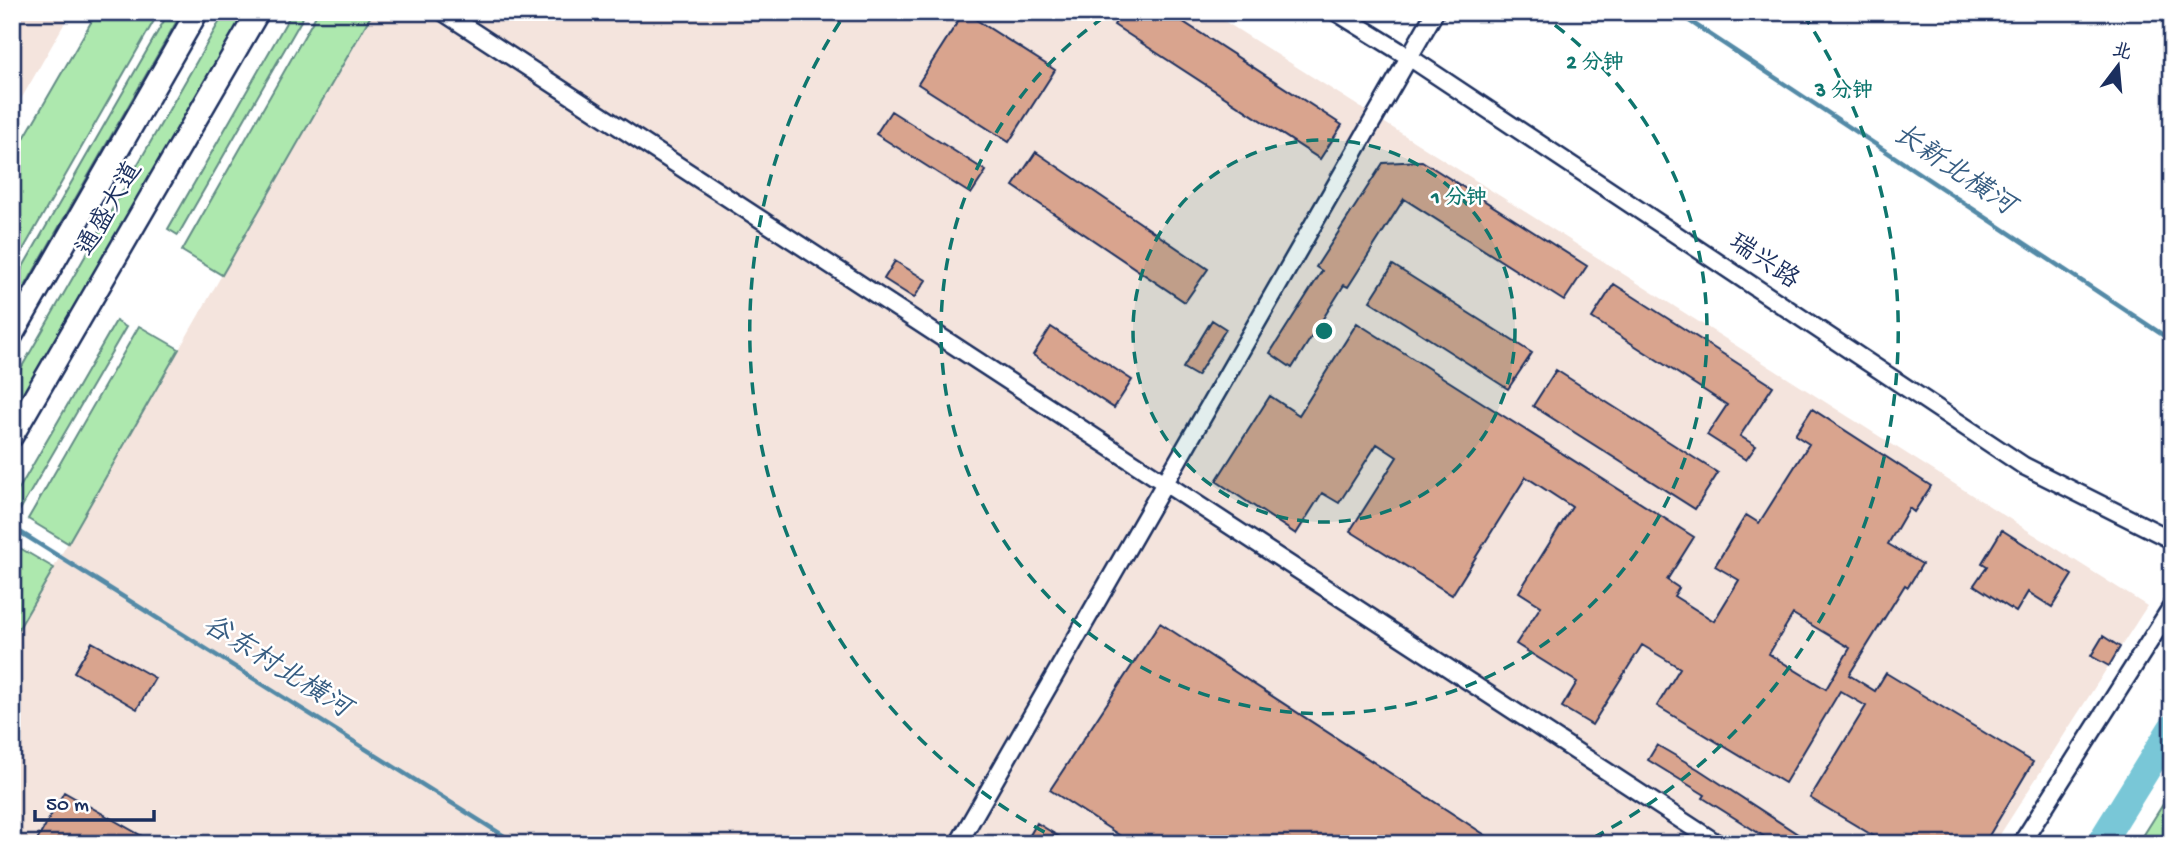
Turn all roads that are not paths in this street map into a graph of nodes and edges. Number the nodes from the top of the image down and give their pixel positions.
1 (197, 12) edge
2 (258, 12) edge
3 (443, 12) edge
4 (1336, 12) edge
5 (1435, 12) edge
6 (1409, 57) junction
7 (12, 335) edge
8 (12, 436) edge
9 (1165, 484) junction
10 (2172, 540) edge
11 (2172, 606) edge
12 (958, 844) edge
13 (1718, 844) edge
14 (2021, 844) edge

1 - 7 main road, 通盛大道
2 - 8 main road, 通盛大道
3 - 9 street
4 - 6 street, 瑞兴路
5 - 6 street
6 - 9 street
6 - 10 street, 瑞兴路
9 - 12 street
9 - 13 street
11 - 14 street

